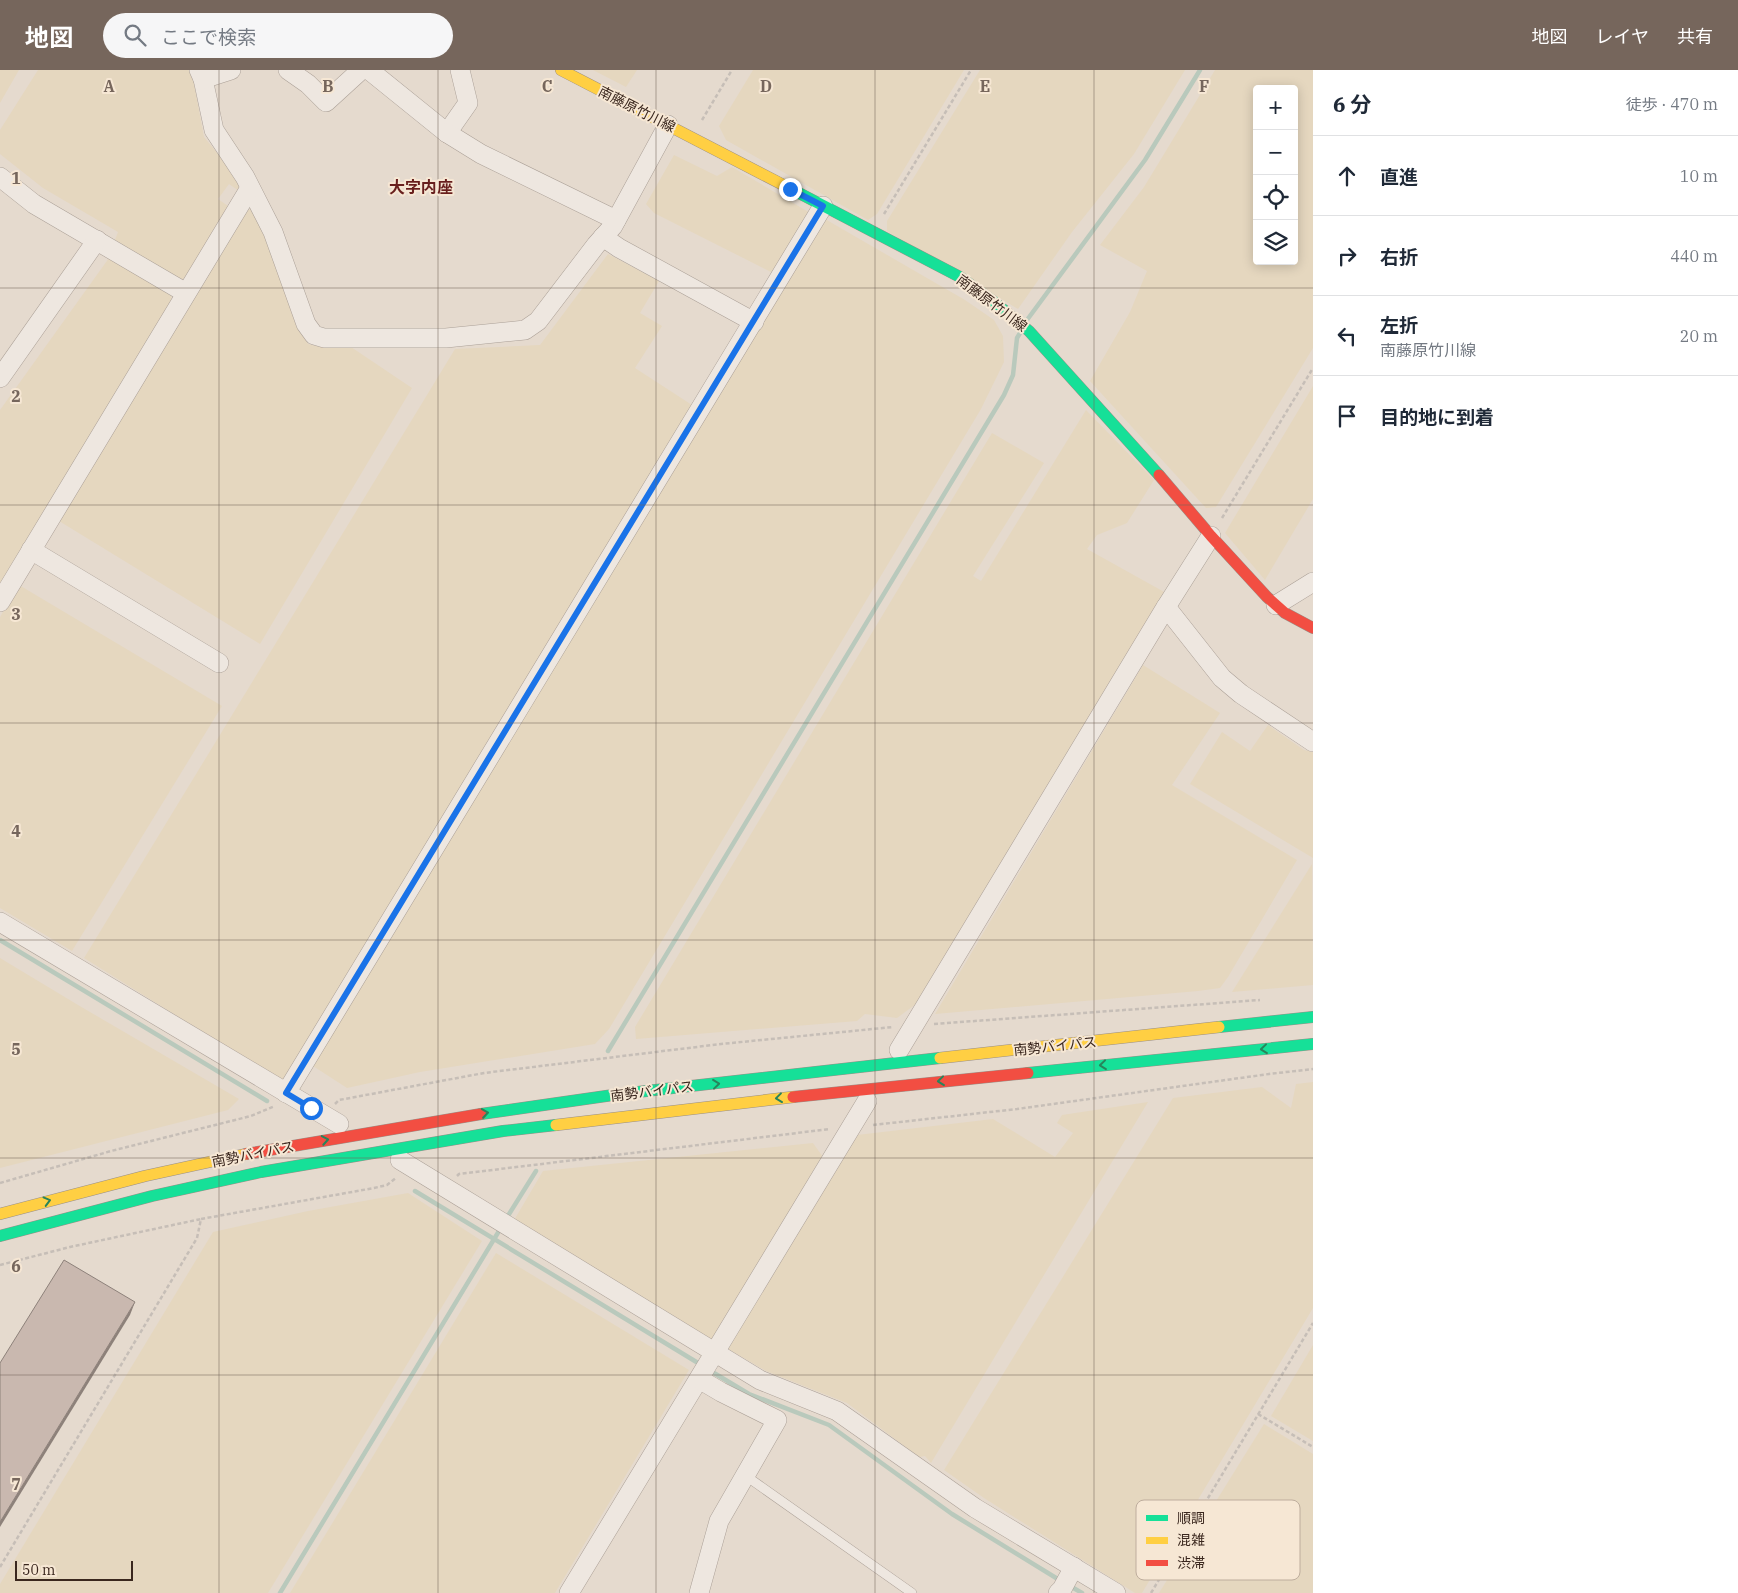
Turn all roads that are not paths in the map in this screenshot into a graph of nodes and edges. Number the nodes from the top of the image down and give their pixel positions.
1 (231, 70) edge
2 (288, 70) edge
3 (361, 70) edge
4 (369, 70) edge
5 (460, 70) edge
6 (561, 70) edge
7 (201, 75) edge
8 (668, 125) junction
9 (447, 133) junction
10 (0, 177) edge
11 (250, 188) junction
12 (823, 206) junction
13 (616, 220) junction
14 (603, 237) junction
15 (97, 240) junction
16 (186, 293) junction
17 (754, 322) junction
18 (0, 378) edge
19 (1211, 536) junction
20 (31, 550) junction
21 (1313, 582) edge
22 (0, 602) edge
23 (1276, 605) junction
24 (1166, 607) junction
25 (1313, 628) edge
26 (219, 662) dead end
27 (1313, 742) edge
28 (0, 922) edge
29 (1313, 1016) edge
30 (1313, 1044) edge
31 (899, 1050) dead end
32 (286, 1093) junction
33 (867, 1101) dead end
34 (332, 1120) road end
35 (403, 1162) road end
36 (0, 1214) edge
37 (0, 1236) edge
38 (707, 1366) junction
39 (746, 1476) junction
40 (1066, 1581) edge
41 (569, 1593) edge
42 (699, 1593) edge
43 (912, 1593) edge
44 (1116, 1593) edge

1 - 7 street
2 - 3 street
4 - 9 street
5 - 9 street
6 - 8 main road, 南藤原竹川線
7 - 11 street
8 - 12 main road, 南藤原竹川線
8 - 13 street
9 - 13 street
10 - 15 street
11 - 14 street
11 - 16 street
12 - 17 street
12 - 19 main road, 南藤原竹川線
13 - 14 street
14 - 17 street
15 - 16 street
15 - 18 street
16 - 20 street
17 - 32 street
19 - 23 main road, 南藤原竹川線
19 - 24 street
20 - 22 street
20 - 26 street
21 - 23 street
23 - 25 main road, 南藤原竹川線
24 - 27 street
24 - 31 street
28 - 32 street
36 -> 29 main road, 南勢バイパス
30 -> 37 main road, 南勢バイパス
32 - 34 street
33 - 38 street
35 - 38 street
38 - 39 street
38 - 40 street
38 - 41 street
39 - 42 street
39 - 43 lane
40 - 44 street

